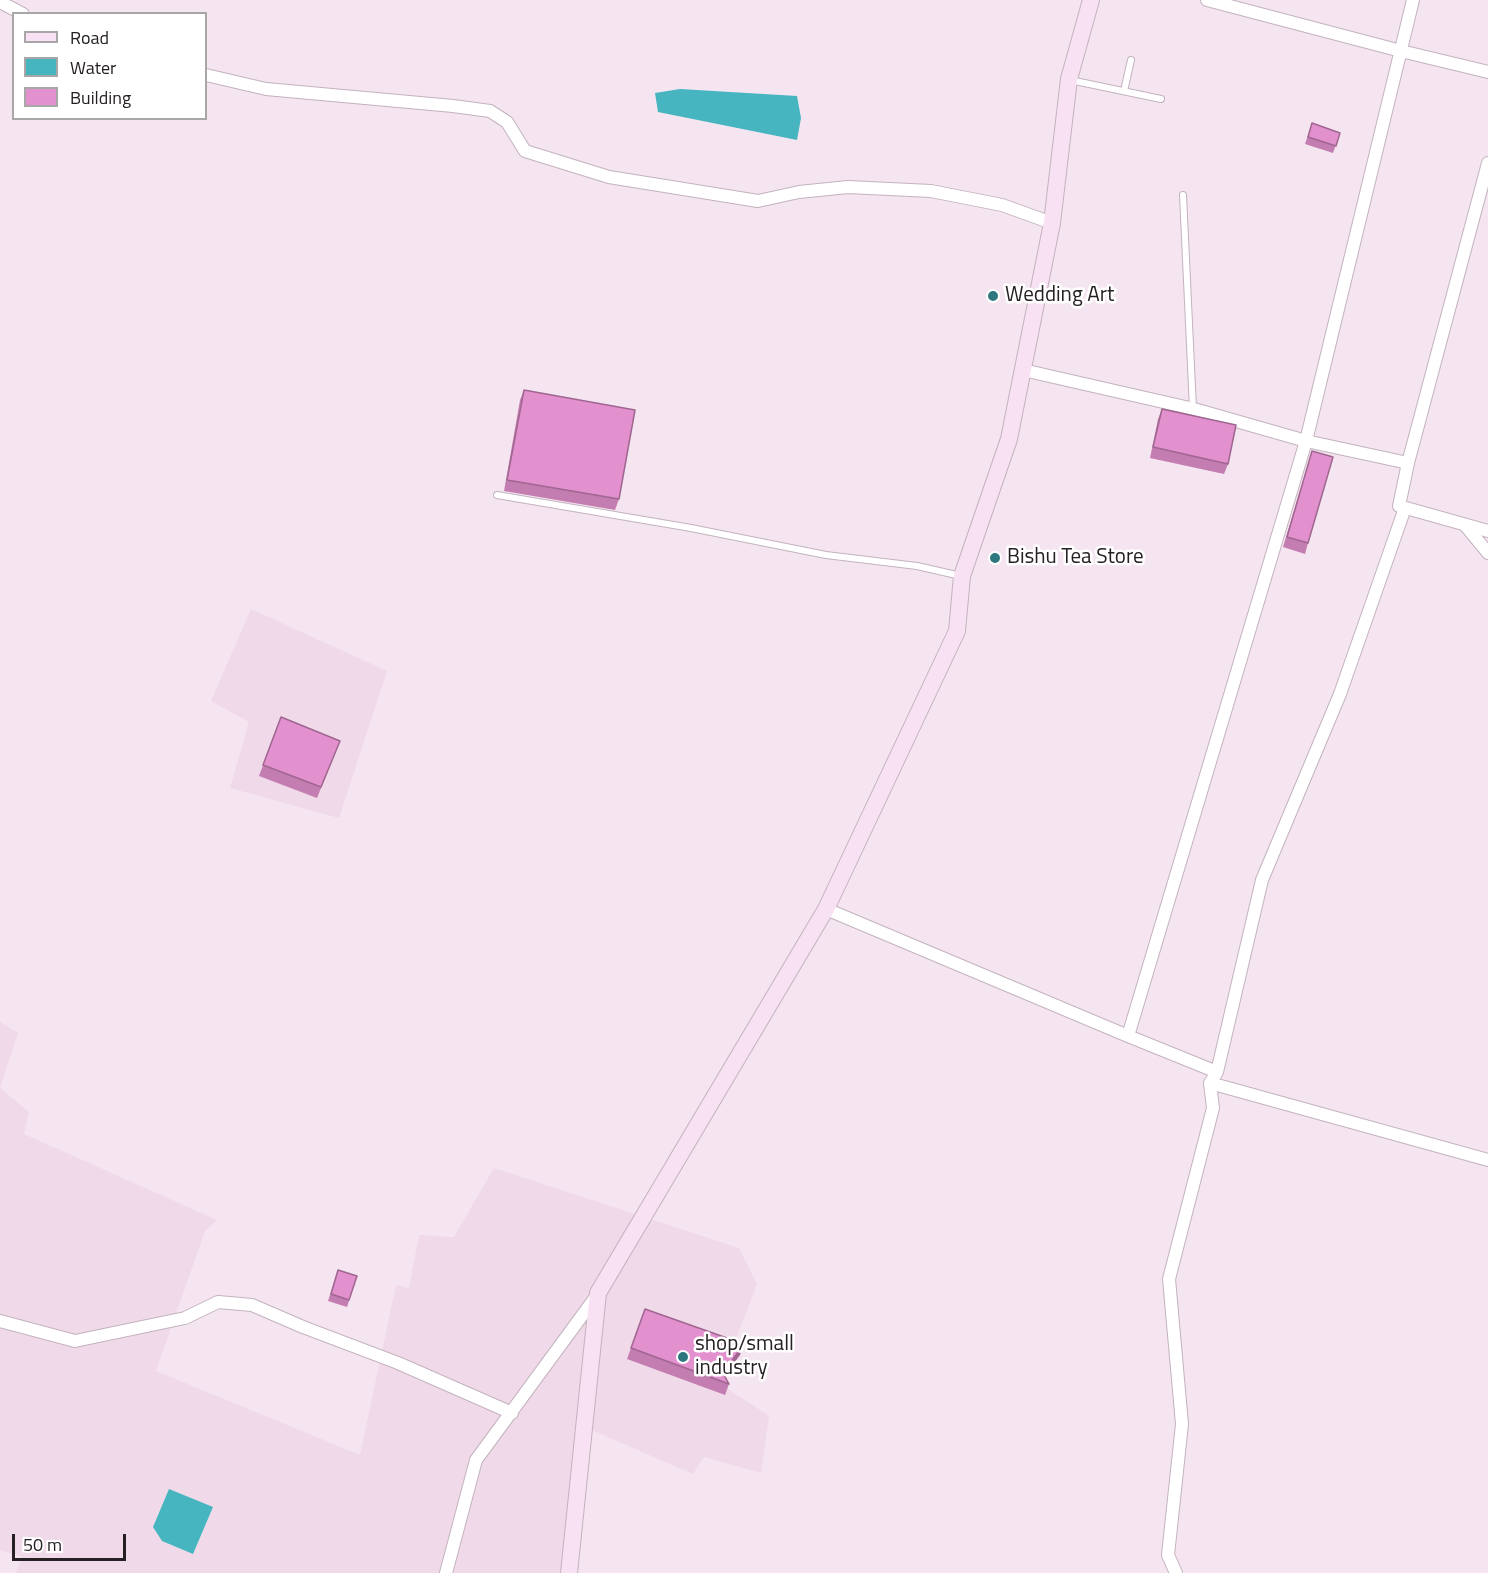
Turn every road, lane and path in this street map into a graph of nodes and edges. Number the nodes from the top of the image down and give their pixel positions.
1 (1091, 0) edge
2 (1207, 0) edge
3 (1413, 0) edge
4 (0, 2) edge
5 (19, 12) edge
6 (1401, 51) junction
7 (1131, 60) dead end
8 (1488, 72) edge
9 (207, 75) edge
10 (1069, 79) junction
11 (1124, 92) junction
12 (1161, 99) dead end
13 (1488, 162) edge
14 (1183, 195) dead end
15 (1052, 223) junction
16 (1023, 370) junction
17 (1194, 410) junction
18 (1306, 441) junction
19 (1408, 463) junction
20 (497, 495) dead end
21 (1405, 508) junction
22 (1465, 525) junction
23 (1488, 531) edge
24 (1488, 553) edge
25 (962, 576) junction
26 (826, 909) junction
27 (1128, 1036) junction
28 (1214, 1077) junction
29 (1488, 1160) edge
30 (598, 1293) junction
31 (0, 1321) edge
32 (512, 1413) junction
33 (446, 1573) edge
34 (569, 1573) edge
35 (1176, 1573) edge

1 - 10 main road
2 - 6 street
3 - 6 street
4 - 5 street
6 - 8 street
6 - 18 street
7 - 11 lane
9 - 15 street
10 - 11 lane
10 - 15 main road
11 - 12 lane
13 - 19 street
14 - 17 lane
15 - 16 main road
16 - 17 street
16 - 25 main road
17 - 18 street
18 - 19 street
18 - 27 street
19 - 21 street
20 - 25 lane
21 - 22 street
21 - 28 street
22 - 23 street
22 - 24 street
25 - 26 main road
26 - 27 street
26 - 30 main road
27 - 28 street
28 - 29 street
28 - 35 street
30 - 32 street
30 - 34 main road
31 - 32 street
32 - 33 street

